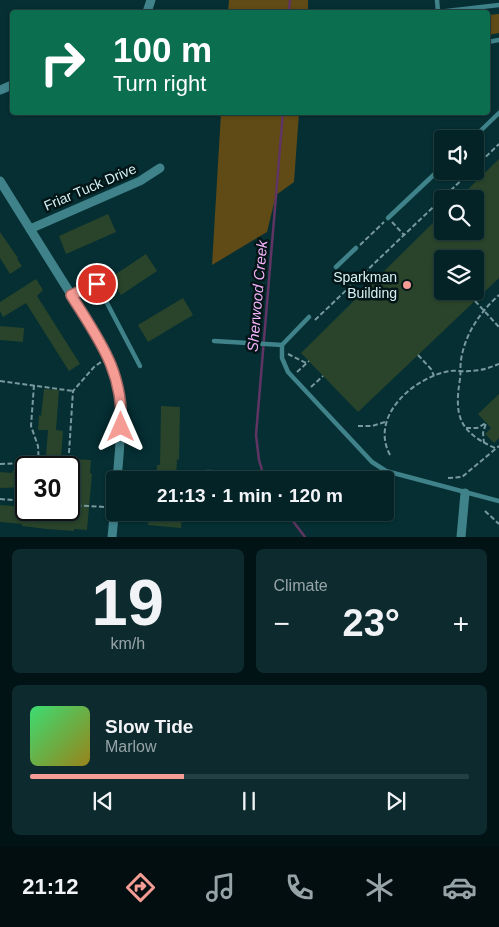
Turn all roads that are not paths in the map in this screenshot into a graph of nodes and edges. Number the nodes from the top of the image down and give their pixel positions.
1 (499, 6) edge
2 (458, 10) edge
3 (499, 113) edge
4 (481, 130) edge
5 (160, 168) dead end
6 (434, 175) edge
7 (0, 181) edge
8 (388, 218) road end
9 (30, 229) junction
10 (356, 248) road end
11 (336, 267) dead end
12 (71, 295) junction
13 (309, 317) dead end
14 (214, 341) dead end
15 (282, 345) junction
16 (140, 366) dead end
17 (117, 471) edge
18 (465, 492) junction
19 (499, 501) edge
20 (114, 521) edge
21 (112, 537) edge
22 (461, 537) edge

1 - 2 lane
3 - 4 lane
5 - 9 street, Friar Tuck Drive
6 - 8 lane
7 - 9 street
9 - 12 street
10 - 11 lane
12 - 16 lane
12 - 17 street
13 - 15 lane
14 - 15 lane
15 - 18 lane
18 - 19 lane
18 - 22 street
20 - 21 street

